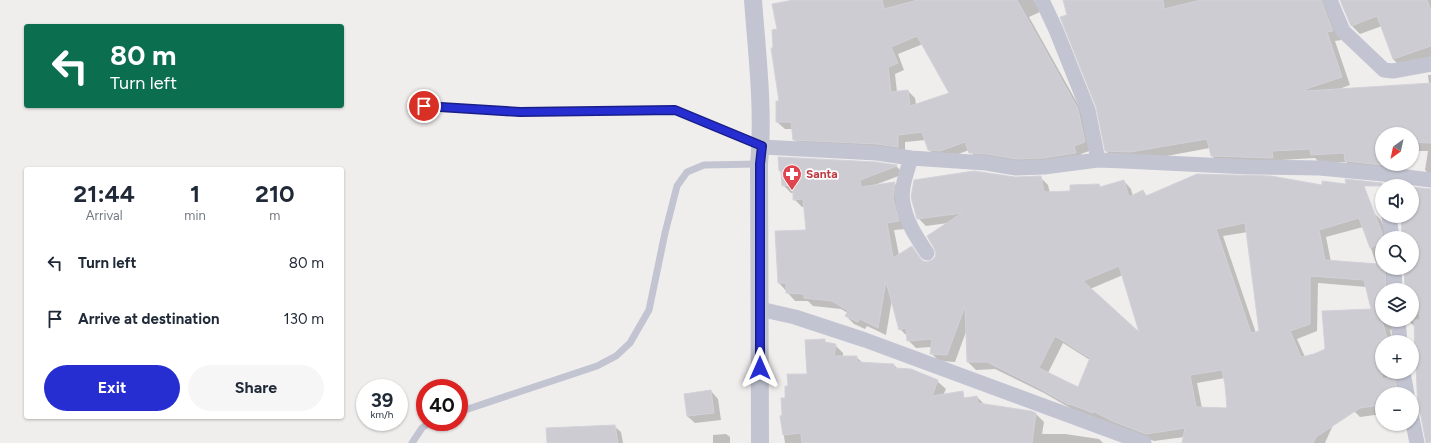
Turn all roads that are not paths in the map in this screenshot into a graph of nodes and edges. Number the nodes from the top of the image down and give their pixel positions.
1 (752, 0) edge
2 (1042, 0) edge
3 (1330, 0) edge
4 (1431, 64) edge
5 (424, 106) dead end
6 (761, 155) junction
7 (911, 158) junction
8 (1098, 160) junction
9 (1379, 179) edge
10 (1419, 180) edge
11 (1431, 180) edge
12 (927, 253) dead end
13 (760, 309) junction
14 (468, 409) edge
15 (420, 431) edge
16 (1415, 431) edge
17 (412, 443) edge
18 (760, 443) edge
19 (1144, 443) edge
20 (1417, 443) edge

1 - 6 street
2 - 8 street
3 - 4 street
5 - 6 lane
6 - 7 street
6 - 13 street
6 - 14 lane
7 - 8 street
7 - 12 street
8 - 9 street
10 - 11 street
13 - 18 street
13 - 19 street
15 - 17 lane
16 - 20 street

